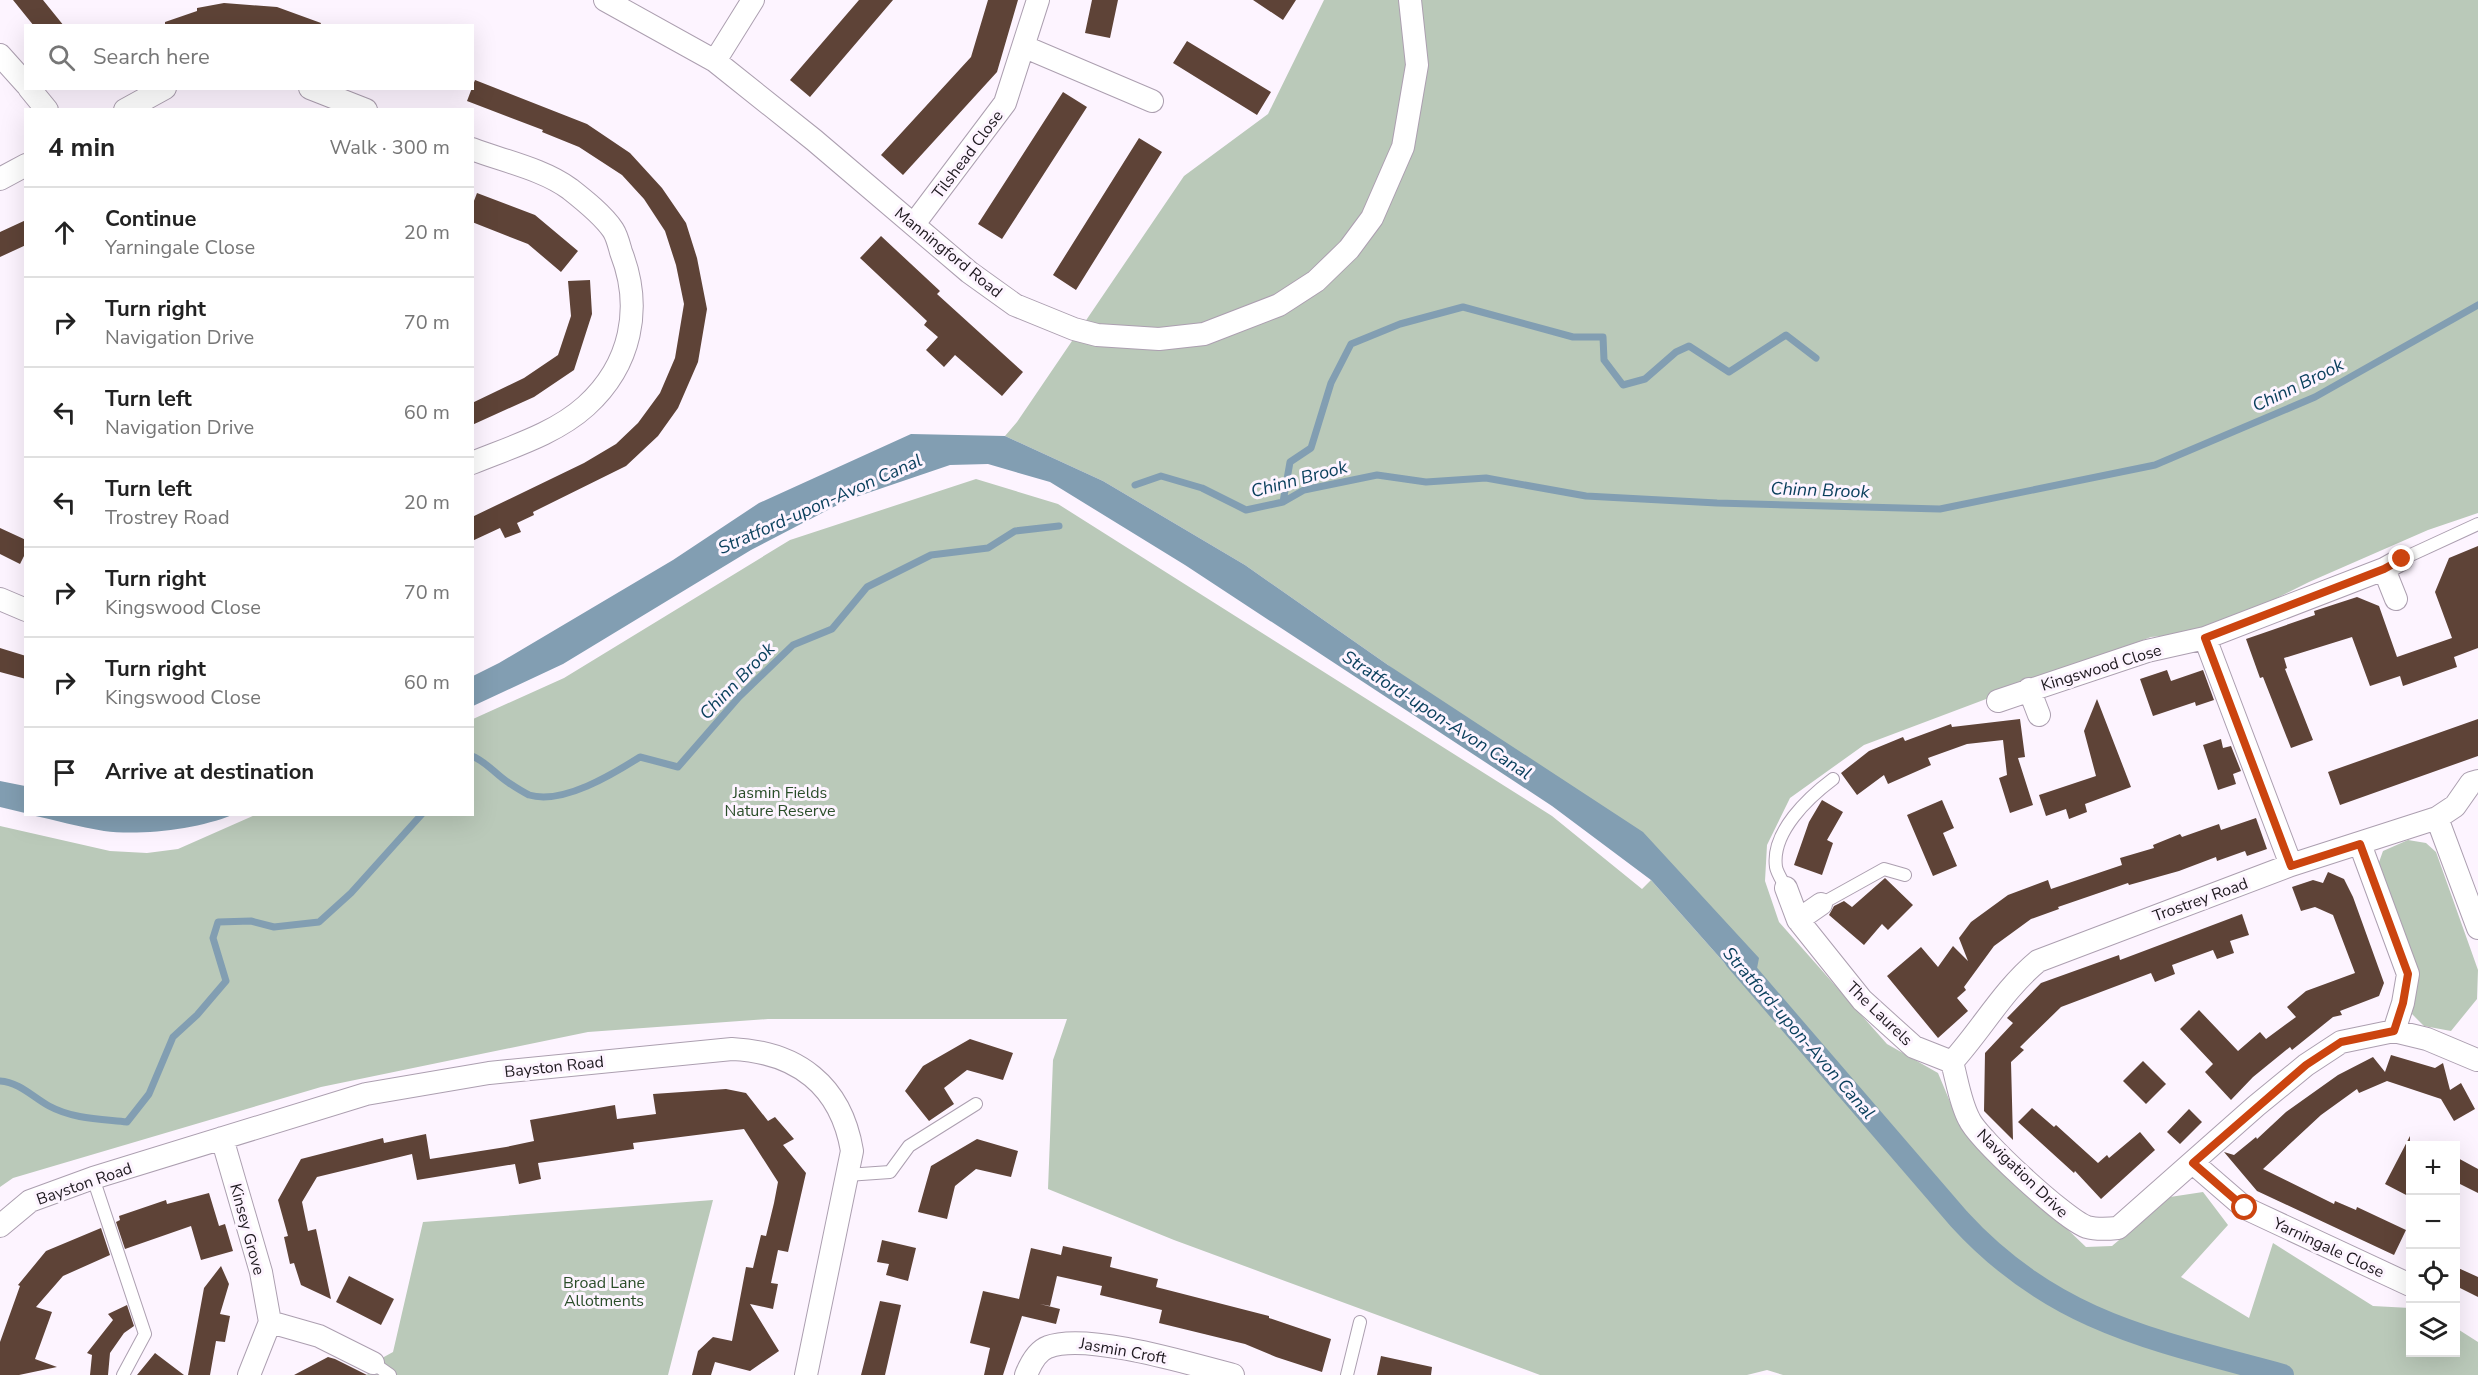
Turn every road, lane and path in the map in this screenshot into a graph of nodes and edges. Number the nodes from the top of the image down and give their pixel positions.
1 (605, 0) edge
2 (753, 0) edge
3 (1038, 0) edge
4 (1410, 0) edge
5 (1025, 47) junction
6 (0, 55) edge
7 (715, 61) junction
8 (24, 82) edge
9 (31, 90) edge
10 (161, 90) edge
11 (315, 90) edge
12 (1152, 100) dead end
13 (45, 108) edge
14 (128, 108) edge
15 (361, 108) edge
16 (474, 150) edge
17 (24, 166) edge
18 (0, 179) edge
19 (914, 224) junction
20 (474, 462) edge
21 (2478, 524) edge
22 (2393, 564) junction
23 (0, 599) edge
24 (2396, 599) dead end
25 (24, 609) edge
26 (2205, 638) junction
27 (2029, 689) junction
28 (1998, 701) dead end
29 (2039, 715) dead end
30 (1833, 779) dead end
31 (2478, 781) edge
32 (2437, 818) junction
33 (2360, 844) junction
34 (2291, 866) junction
35 (1905, 876) dead end
36 (1786, 888) joint
37 (1821, 904) joint
38 (1798, 920) junction
39 (2478, 927) edge
40 (2394, 1031) junction
41 (2478, 1059) edge
42 (1952, 1062) junction
43 (976, 1104) dead end
44 (222, 1138) junction
45 (2193, 1163) junction
46 (847, 1175) junction
47 (93, 1178) junction
48 (0, 1226) edge
49 (2406, 1283) edge
50 (270, 1322) junction
51 (1360, 1322) dead end
52 (381, 1369) edge
53 (123, 1375) edge
54 (249, 1375) edge
55 (806, 1375) edge
56 (1026, 1375) edge
57 (1233, 1375) edge
58 (1347, 1375) edge

1 - 7 street, Manningford Road
2 - 7 street
3 - 5 street, Tilshead Close
4 - 19 street, Manningford Road
5 - 12 street
5 - 19 street, Tilshead Close
6 - 8 street
7 - 19 street, Manningford Road
9 - 13 street
10 - 14 street
11 - 15 street
16 - 20 street
17 - 18 street
21 - 22 lane
22 - 24 street
22 - 26 street, Kingswood Close
23 - 25 street
26 - 27 street, Kingswood Close
26 - 34 street
27 - 28 street, Kingswood Close
27 - 29 street
30 - 36 lane
31 - 32 street, Trostrey Road
32 - 33 street, Trostrey Road
32 - 39 street
33 - 34 street, Trostrey Road
33 - 40 street
34 - 42 street, Trostrey Road
35 - 37 lane
36 - 38 street, The Laurels
37 - 38 street
38 - 42 street, The Laurels
40 - 41 street, Navigation Drive
40 - 45 street, Navigation Drive
42 - 45 street, Navigation Drive
43 - 46 lane
44 - 46 street, Bayston Road
44 - 47 street, Bayston Road
44 - 50 street, Kinsey Grove
45 - 49 street, Yarningale Close
46 - 55 street, Bayston Road
47 - 48 street, Bayston Road
47 - 53 lane
50 - 52 street
50 - 54 street
51 - 58 lane
56 - 57 street, Jasmin Croft

